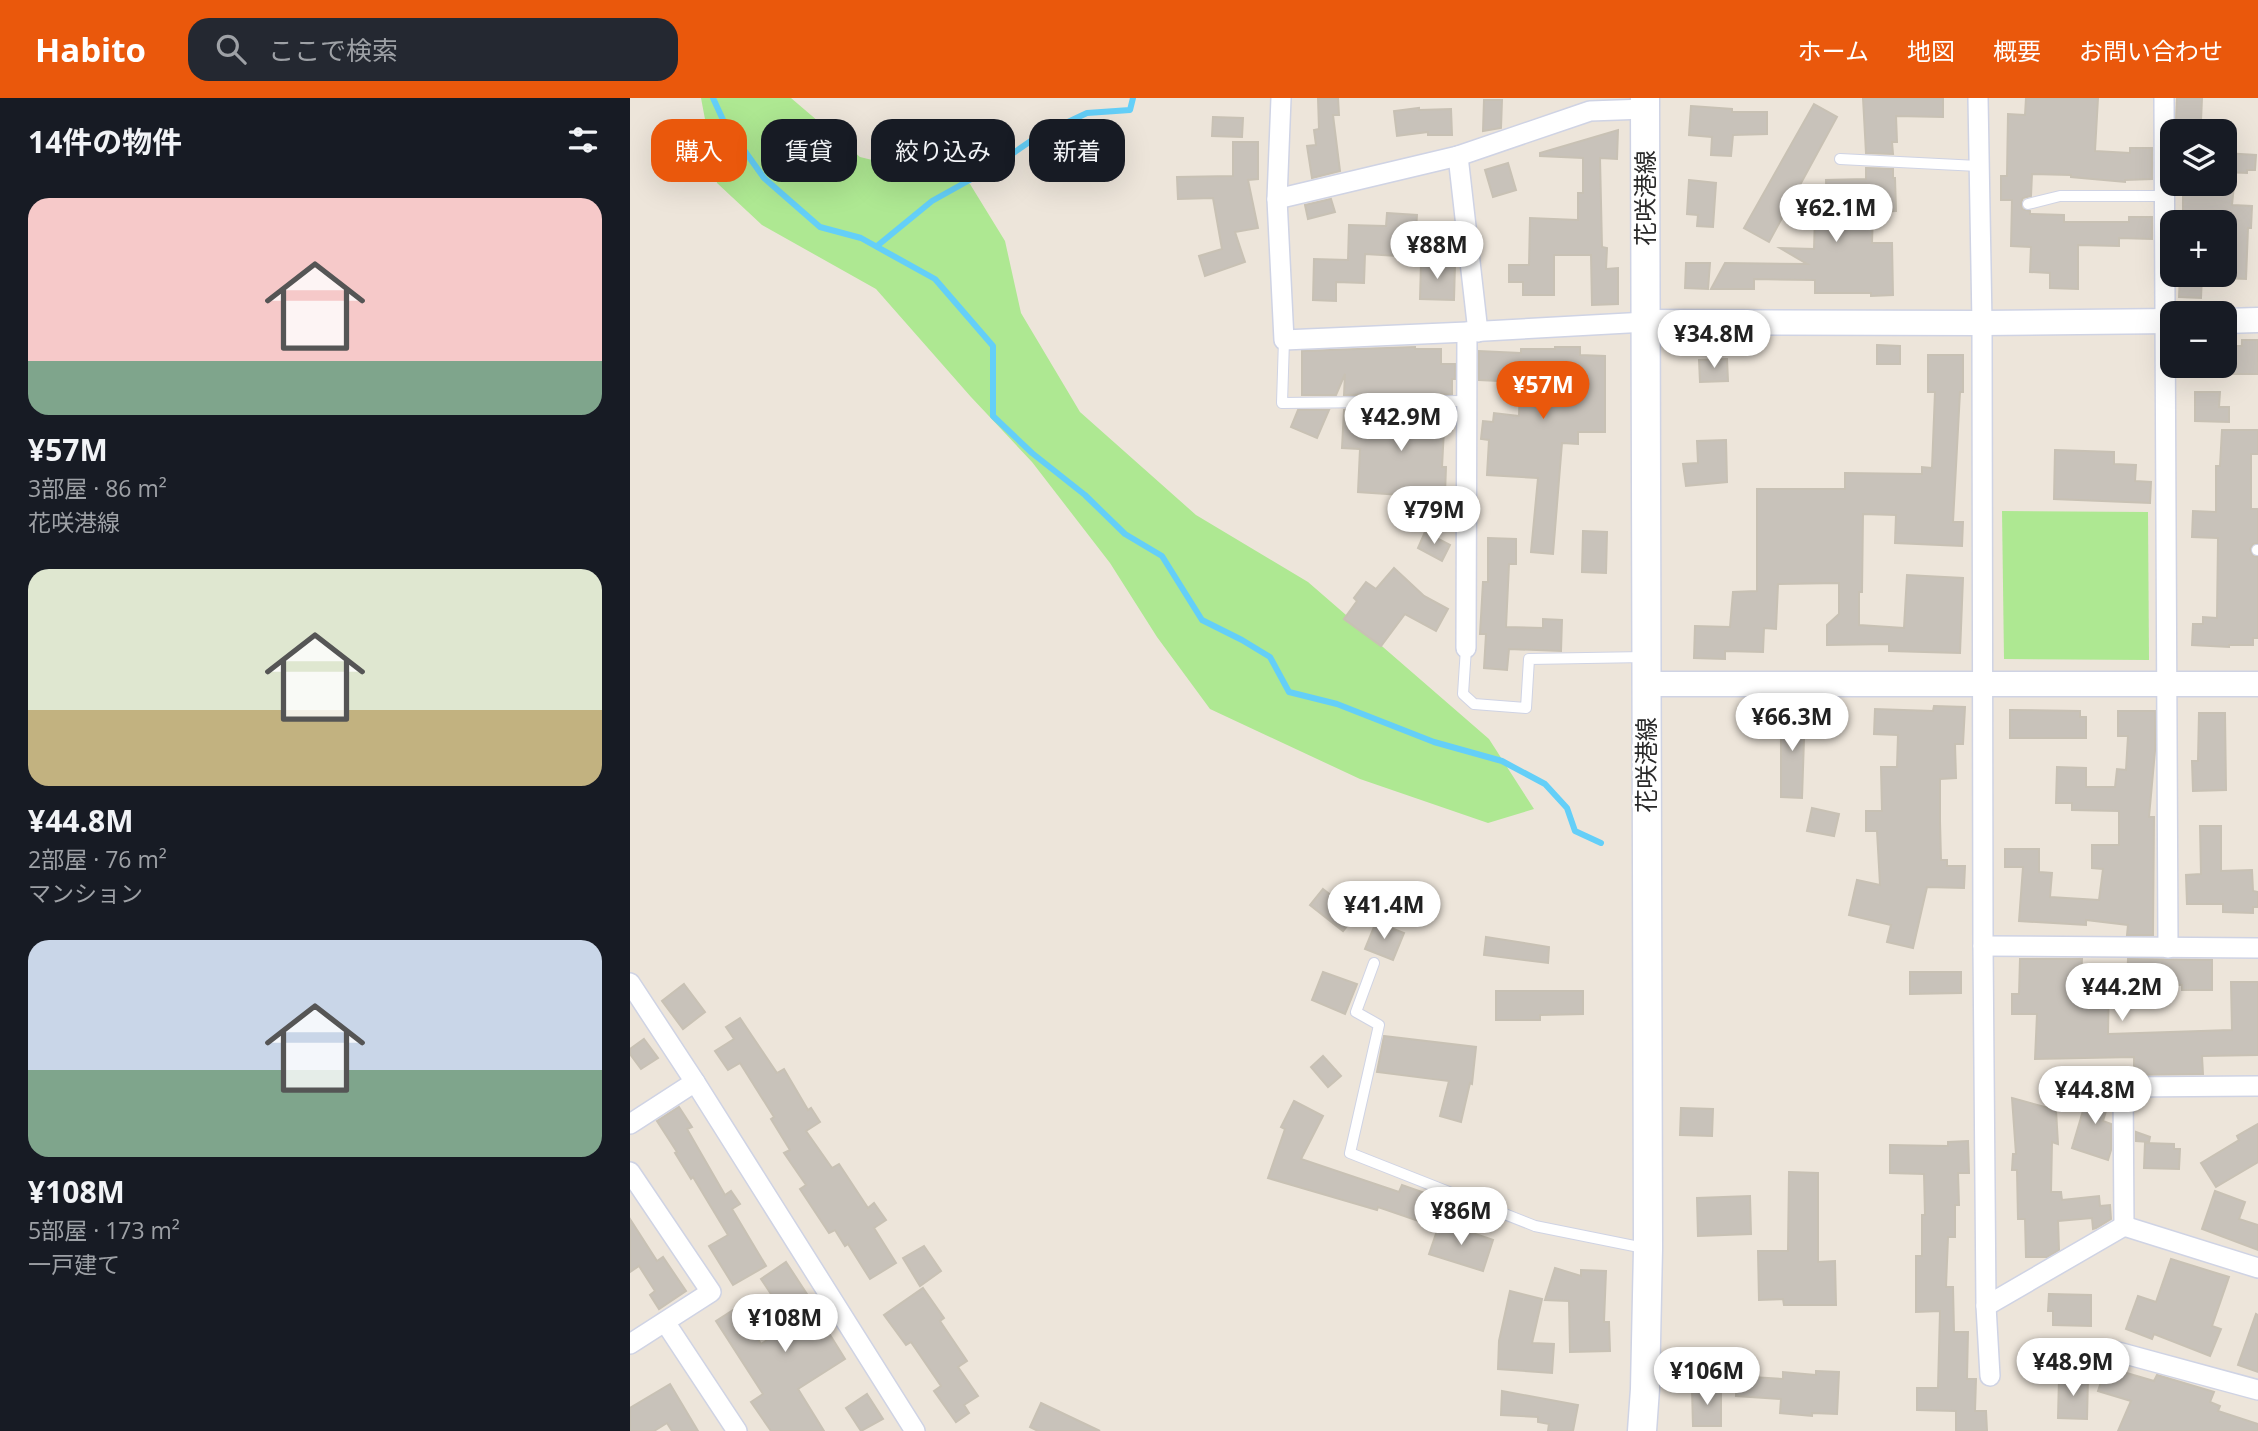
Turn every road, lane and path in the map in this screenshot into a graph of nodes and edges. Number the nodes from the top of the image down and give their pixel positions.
1 (1281, 98) edge
2 (1978, 98) edge
3 (2164, 98) edge
4 (1646, 104) edge
5 (2164, 119) edge
6 (1458, 156) junction
7 (1840, 159) dead end
8 (1978, 166) junction
9 (2160, 196) edge
10 (2164, 196) edge
11 (1277, 199) junction
12 (2028, 204) dead end
13 (2167, 301) edge
14 (2258, 320) edge
15 (2160, 321) edge
16 (2237, 321) edge
17 (1646, 322) junction
18 (1982, 323) junction
19 (1473, 332) junction
20 (1284, 340) junction
21 (2168, 378) edge
22 (1467, 401) junction
23 (1466, 648) joint
24 (1646, 670) junction
25 (2258, 684) edge
26 (1982, 685) junction
27 (2166, 685) junction
28 (1983, 946) junction
29 (2258, 947) edge
30 (2168, 948) junction
31 (1374, 963) dead end
32 (630, 983) edge
33 (695, 1082) junction
34 (2258, 1086) edge
35 (630, 1124) edge
36 (630, 1172) edge
37 (2124, 1226) junction
38 (1648, 1249) junction
39 (2258, 1268) edge
40 (1986, 1306) junction
41 (665, 1322) junction
42 (631, 1341) edge
43 (2118, 1352) dead end
44 (1990, 1377) dead end
45 (2258, 1390) edge
46 (737, 1431) edge
47 (915, 1431) edge
48 (1642, 1431) edge

1 - 11 street
2 - 8 street
3 - 5 street
4 - 6 street
4 - 17 main road, 花咲港線
6 - 11 street
6 - 19 street
7 - 8 lane
8 - 18 street
9 - 12 lane
10 - 13 street
11 - 20 street
14 - 16 street
15 - 18 street
17 - 18 street
17 - 19 street
17 - 24 main road, 花咲港線
18 - 26 street
19 - 20 street
19 - 22 street
20 - 22 lane
21 - 27 street
22 - 23 street
23 - 24 lane
24 - 26 street
24 - 38 main road, 花咲港線
25 - 27 street
26 - 27 street
26 - 28 street
27 - 30 street
28 - 30 street
28 - 40 street
29 - 30 street
31 - 38 lane
32 - 33 street
33 - 35 street
33 - 47 street
34 - 37 street
36 - 41 street
37 - 39 street
37 - 40 street
38 - 48 main road, 花咲港線
40 - 44 street
41 - 42 street
41 - 46 street
43 - 45 street

